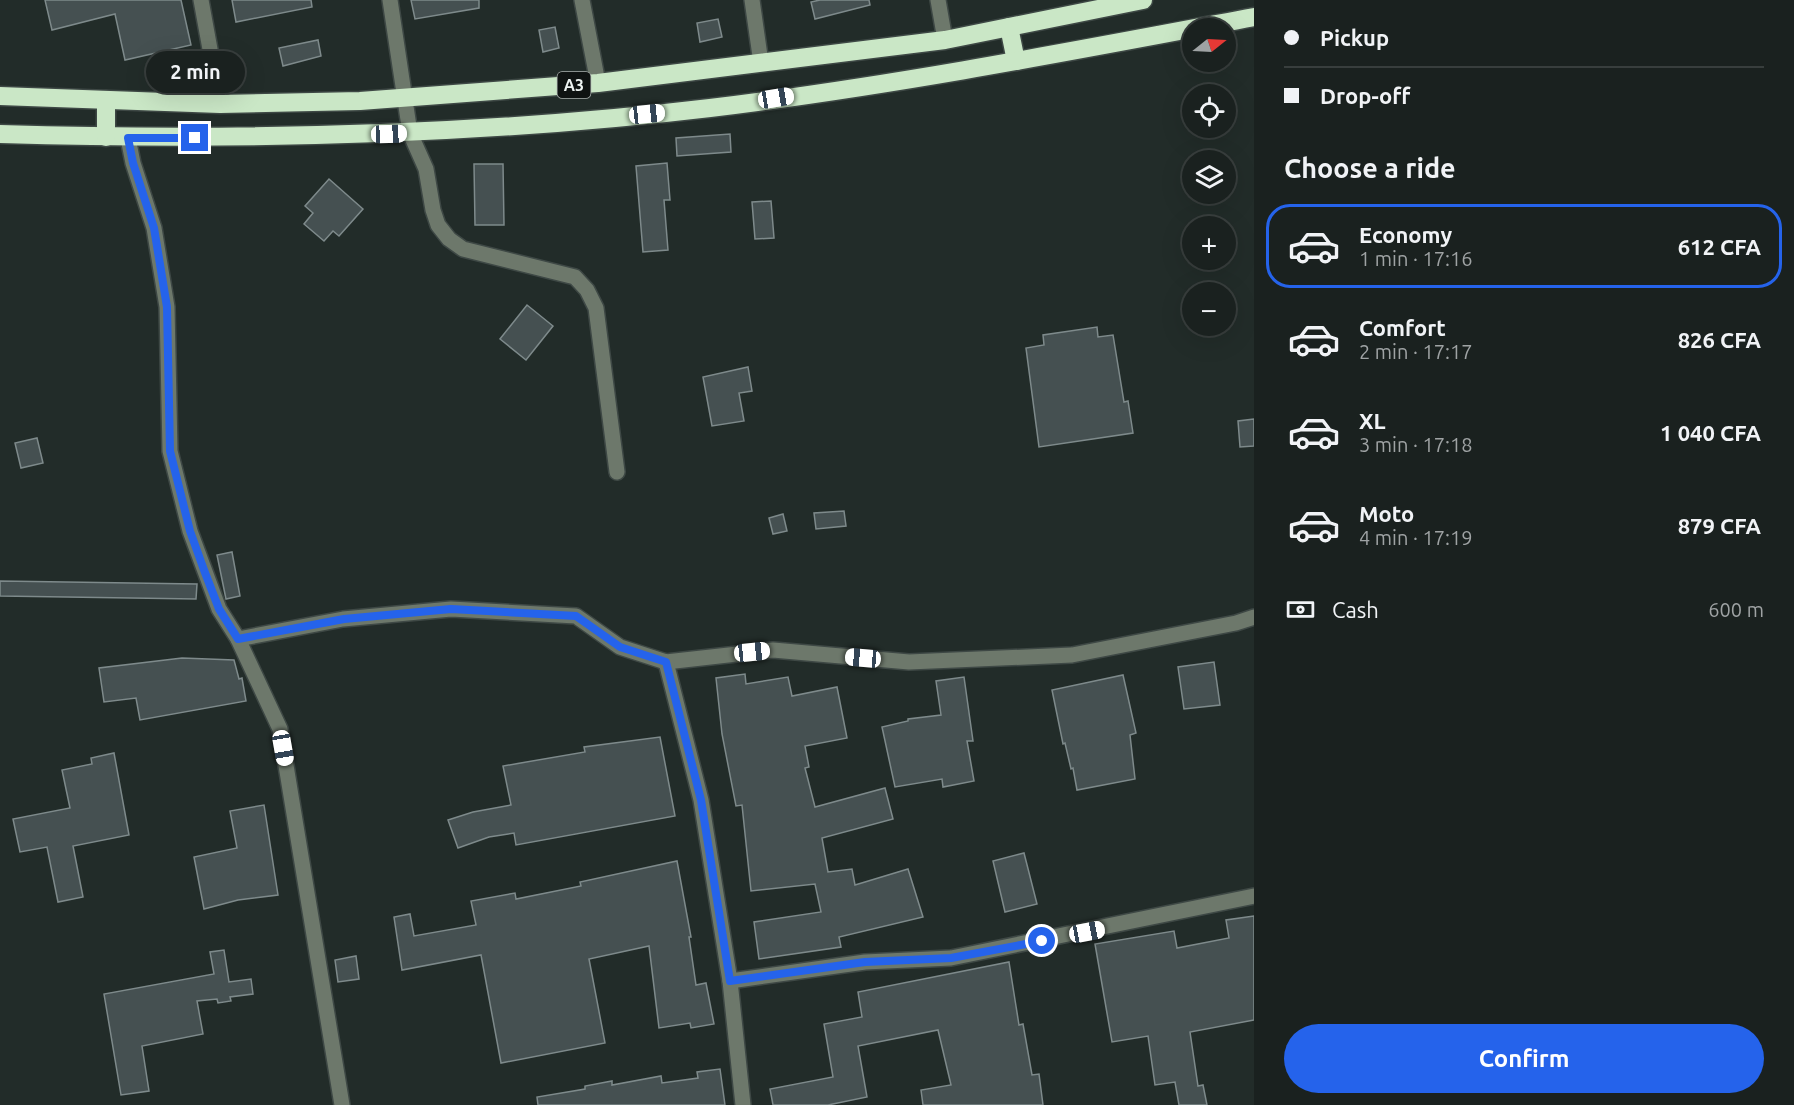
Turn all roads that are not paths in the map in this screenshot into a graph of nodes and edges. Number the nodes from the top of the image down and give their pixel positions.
1 (201, 0) edge
2 (390, 0) edge
3 (582, 0) edge
4 (752, 0) edge
5 (938, 0) edge
6 (1132, 1) edge
7 (1254, 17) edge
8 (1009, 27) junction
9 (945, 40) junction
10 (1016, 61) junction
11 (762, 63) junction
12 (598, 83) junction
13 (0, 96) edge
14 (406, 97) junction
15 (106, 100) junction
16 (219, 104) junction
17 (410, 133) junction
18 (0, 134) edge
19 (106, 137) junction
20 (128, 138) junction
21 (617, 472) dead end
22 (1254, 617) edge
23 (238, 639) junction
24 (666, 662) junction
25 (1254, 896) edge
26 (730, 981) junction
27 (342, 1105) edge
28 (743, 1105) edge

1 - 16 street
2 - 14 street
3 - 12 street
4 - 11 street
5 - 9 street
6 - 8 highway, A3
7 - 10 highway, A3
8 - 9 highway, A3
8 - 10 highway
9 - 11 highway, A3
10 - 17 highway, A3
11 - 12 highway, A3
12 - 14 highway, A3
13 - 15 highway, A3
14 - 16 highway, A3
14 - 17 street
15 - 16 highway, A3
15 - 19 highway
17 - 20 highway, A3
17 - 21 street
18 - 19 highway, A3
19 - 20 highway, A3
20 - 23 street
22 - 24 street
23 - 24 street
23 - 27 street
24 - 26 street
25 - 26 street
26 - 28 street

